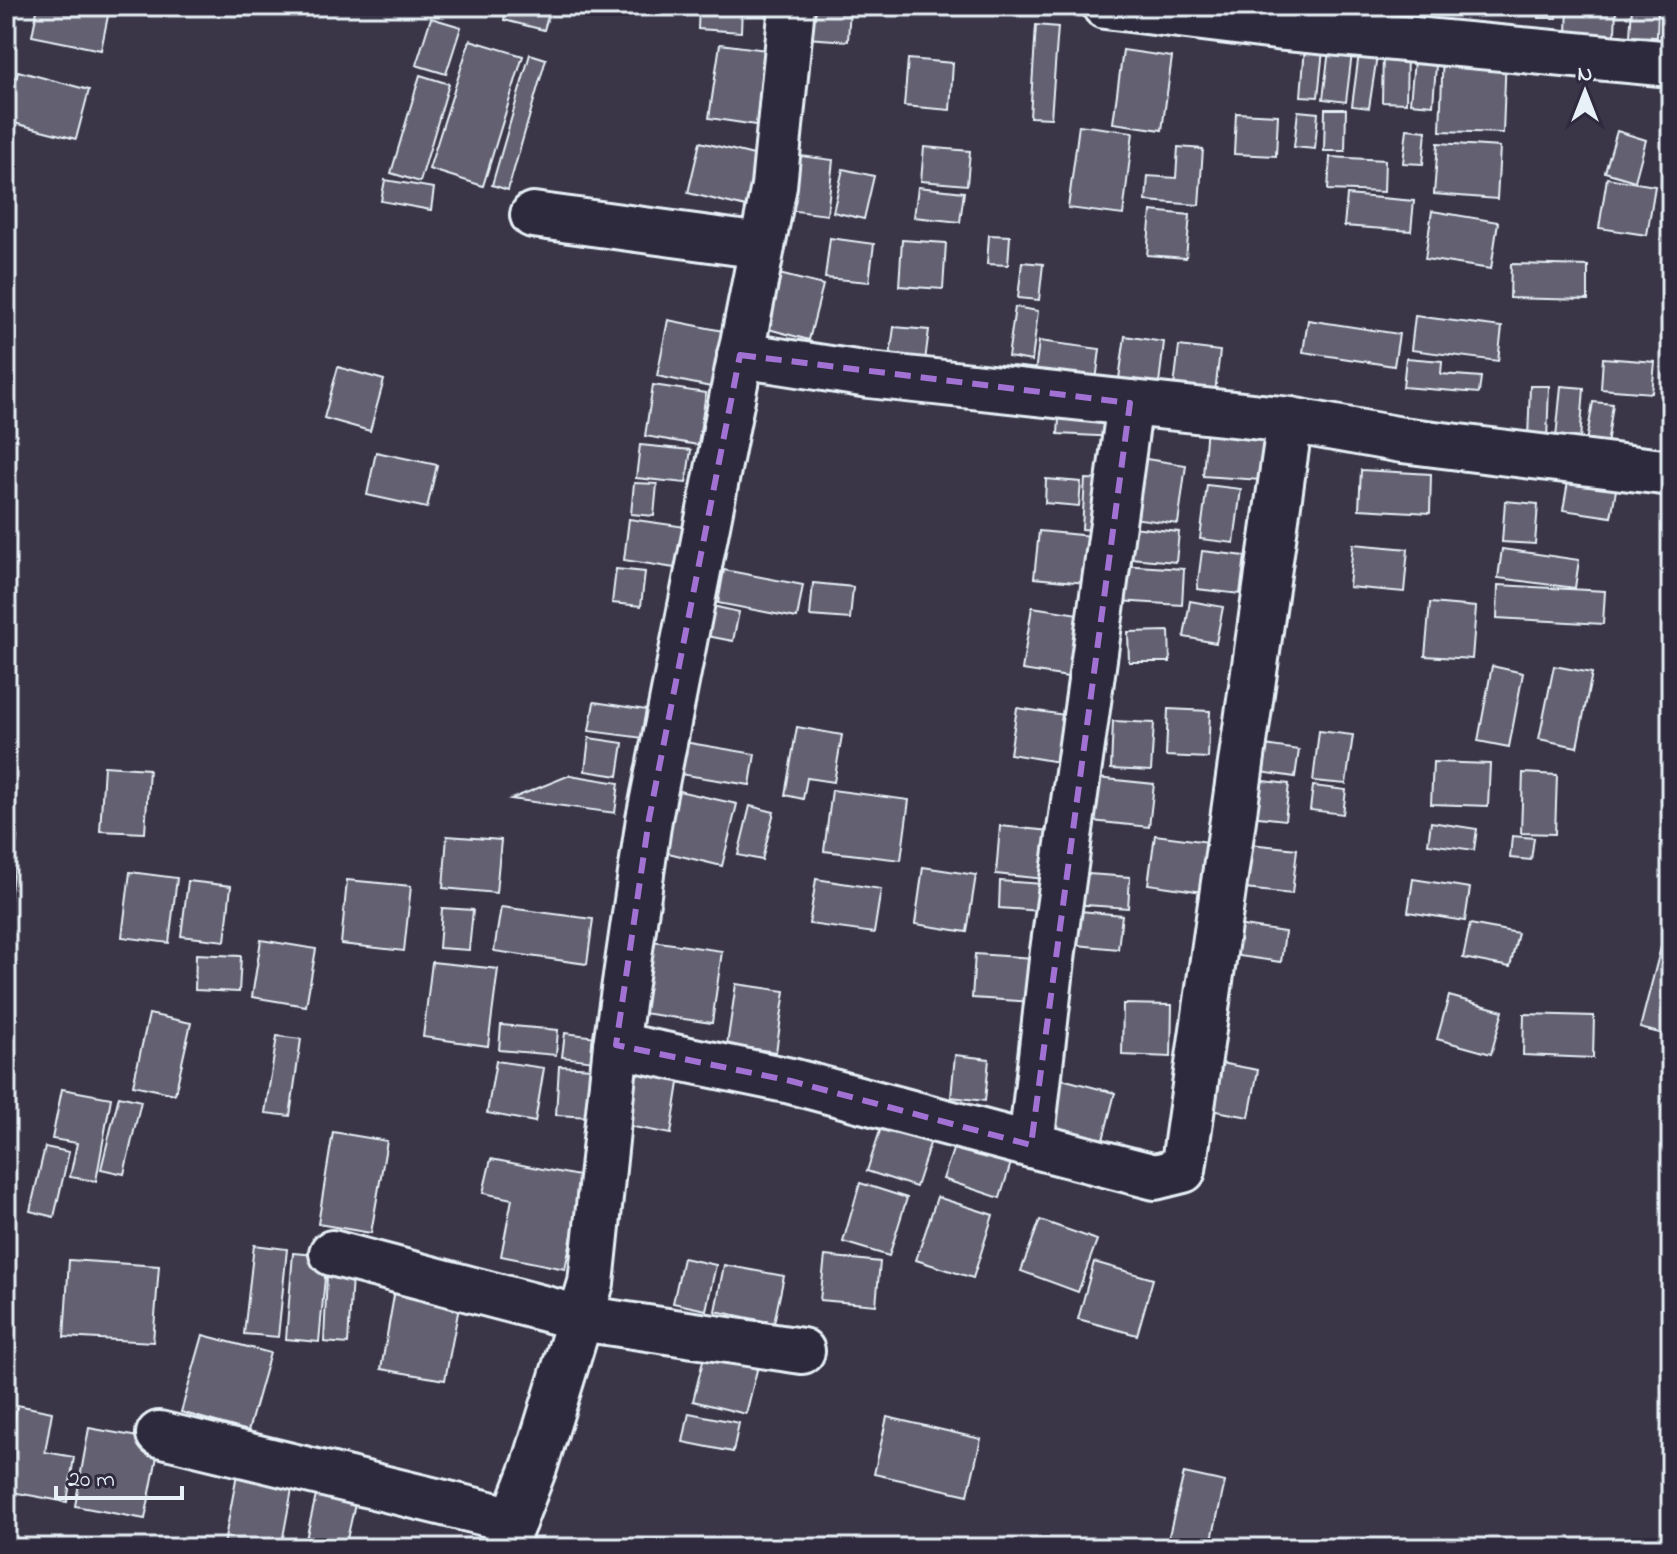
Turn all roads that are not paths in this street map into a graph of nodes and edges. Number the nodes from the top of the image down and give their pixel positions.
1 (792, 6) edge
2 (1105, 6) edge
3 (1671, 64) edge
4 (533, 215) dead end
5 (762, 246) junction
6 (740, 355) junction
7 (1130, 403) junction
8 (1290, 420) junction
9 (1671, 473) edge
10 (616, 1045) junction
11 (1031, 1145) junction
12 (332, 1253) dead end
13 (580, 1318) junction
14 (802, 1351) dead end
15 (159, 1434) dead end
16 (508, 1534) edge

1 - 5 street
2 - 3 street
4 - 5 street
5 - 6 street
6 - 7 street
6 - 10 street
7 - 8 street
7 - 11 street
8 - 9 street
8 - 11 street
10 - 11 street
10 - 13 street
12 - 13 street
13 - 14 street
13 - 16 street
15 - 16 street

